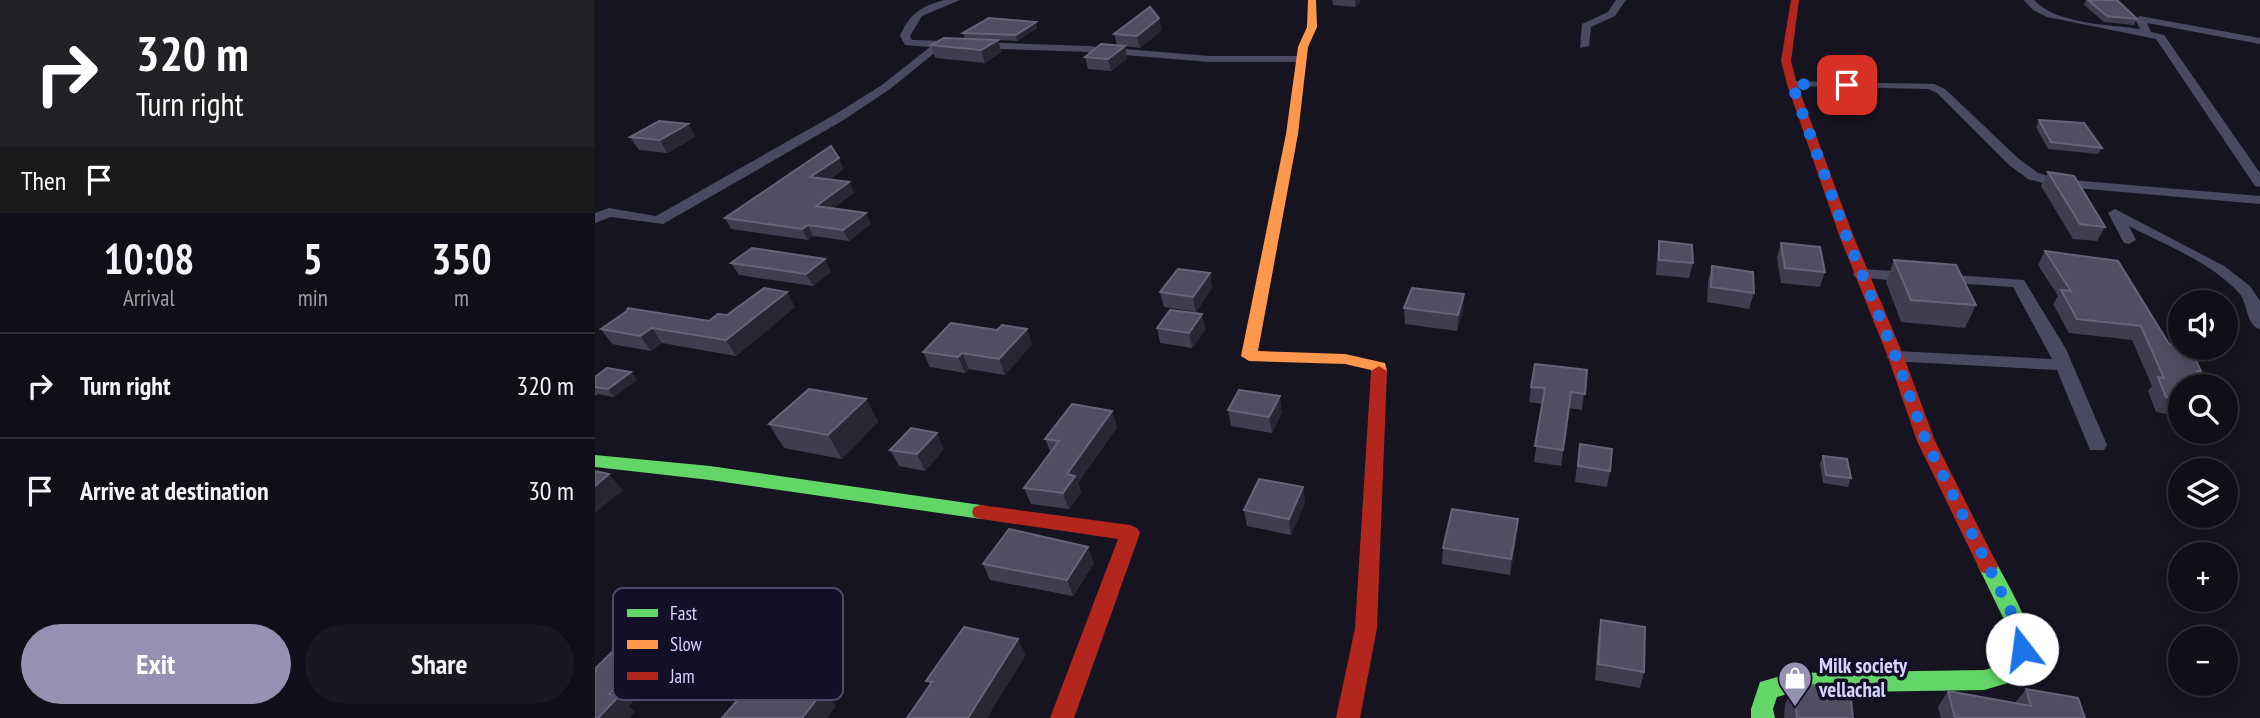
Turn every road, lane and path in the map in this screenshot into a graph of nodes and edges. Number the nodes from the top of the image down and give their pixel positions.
1 (955, 0) edge
2 (1312, 0) edge
3 (1621, 0) edge
4 (1795, 0) edge
5 (2029, 0) edge
6 (2147, 34) junction
7 (2260, 41) edge
8 (938, 46) junction
9 (1584, 46) dead end
10 (1303, 59) junction
11 (1792, 84) junction
12 (2260, 183) edge
13 (2102, 188) junction
14 (2260, 200) edge
15 (600, 212) edge
16 (2116, 214) junction
17 (2129, 240) dead end
18 (1860, 274) junction
19 (2260, 324) edge
20 (1896, 357) junction
21 (2064, 365) junction
22 (2098, 445) dead end
23 (595, 461) edge
24 (1062, 718) edge
25 (1348, 718) edge
26 (1763, 718) edge

1 - 8 street
2 - 10 street
3 - 9 street
4 - 11 street
5 - 6 street
6 - 7 street
6 - 12 street
8 - 10 street
8 - 15 street
10 - 25 street
11 - 13 street
11 - 18 street
13 - 14 street
13 - 16 street
16 - 17 street
16 - 19 street
18 - 20 street
18 - 21 street
20 - 21 street
20 - 26 street
21 - 22 street
23 - 24 street

